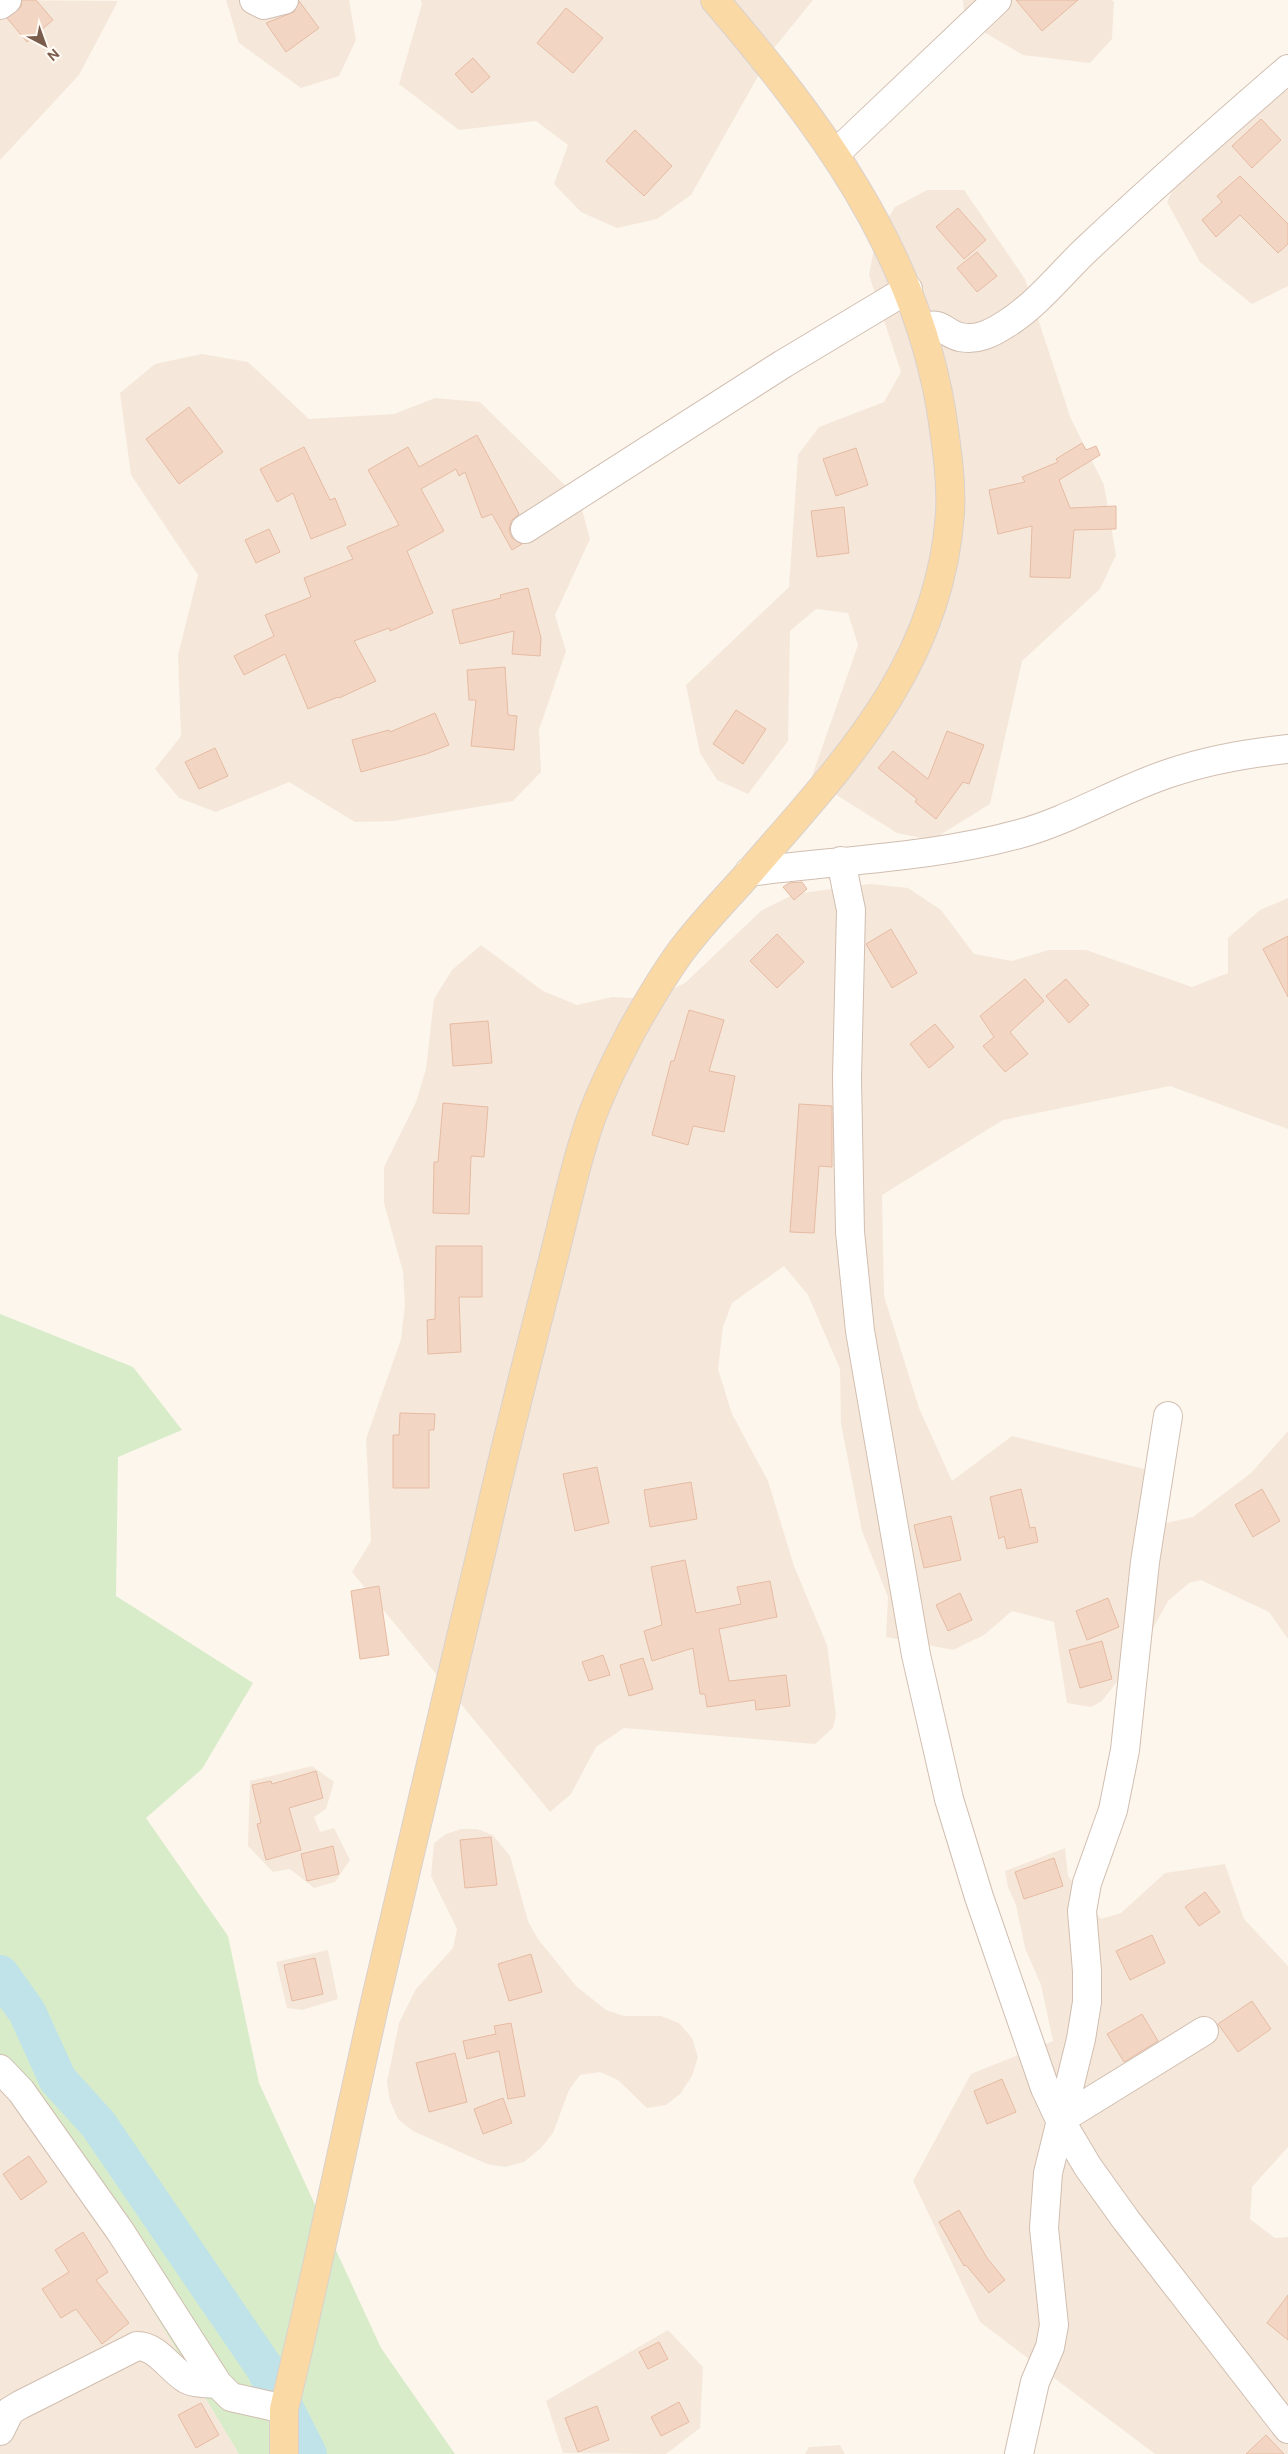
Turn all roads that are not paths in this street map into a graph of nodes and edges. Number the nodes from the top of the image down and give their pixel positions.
1 (7, 0) edge
2 (254, 0) edge
3 (284, 0) edge
4 (714, 0) edge
5 (997, 0) edge
6 (0, 5) edge
7 (1288, 69) edge
8 (836, 154) junction
9 (908, 289) junction
10 (923, 330) junction
11 (525, 529) dead end
12 (1288, 749) edge
13 (841, 861) junction
14 (750, 872) junction
15 (1168, 1416) dead end
16 (1204, 2031) dead end
17 (0, 2069) edge
18 (1060, 2120) junction
19 (218, 2384) junction
20 (284, 2409) junction
21 (1288, 2429) edge
22 (0, 2431) edge
23 (284, 2454) edge
24 (1019, 2454) edge

1 - 6 street
2 - 3 street
4 - 8 main road
5 - 8 street
7 - 10 street
8 - 9 main road
9 - 10 main road
9 - 11 street
10 - 14 main road
12 - 13 street
13 - 14 street
13 - 18 street
14 - 20 main road
15 - 18 street
16 - 18 street
17 - 19 street
18 - 21 street
18 - 24 street
19 - 20 street
19 - 22 street
20 - 23 main road

